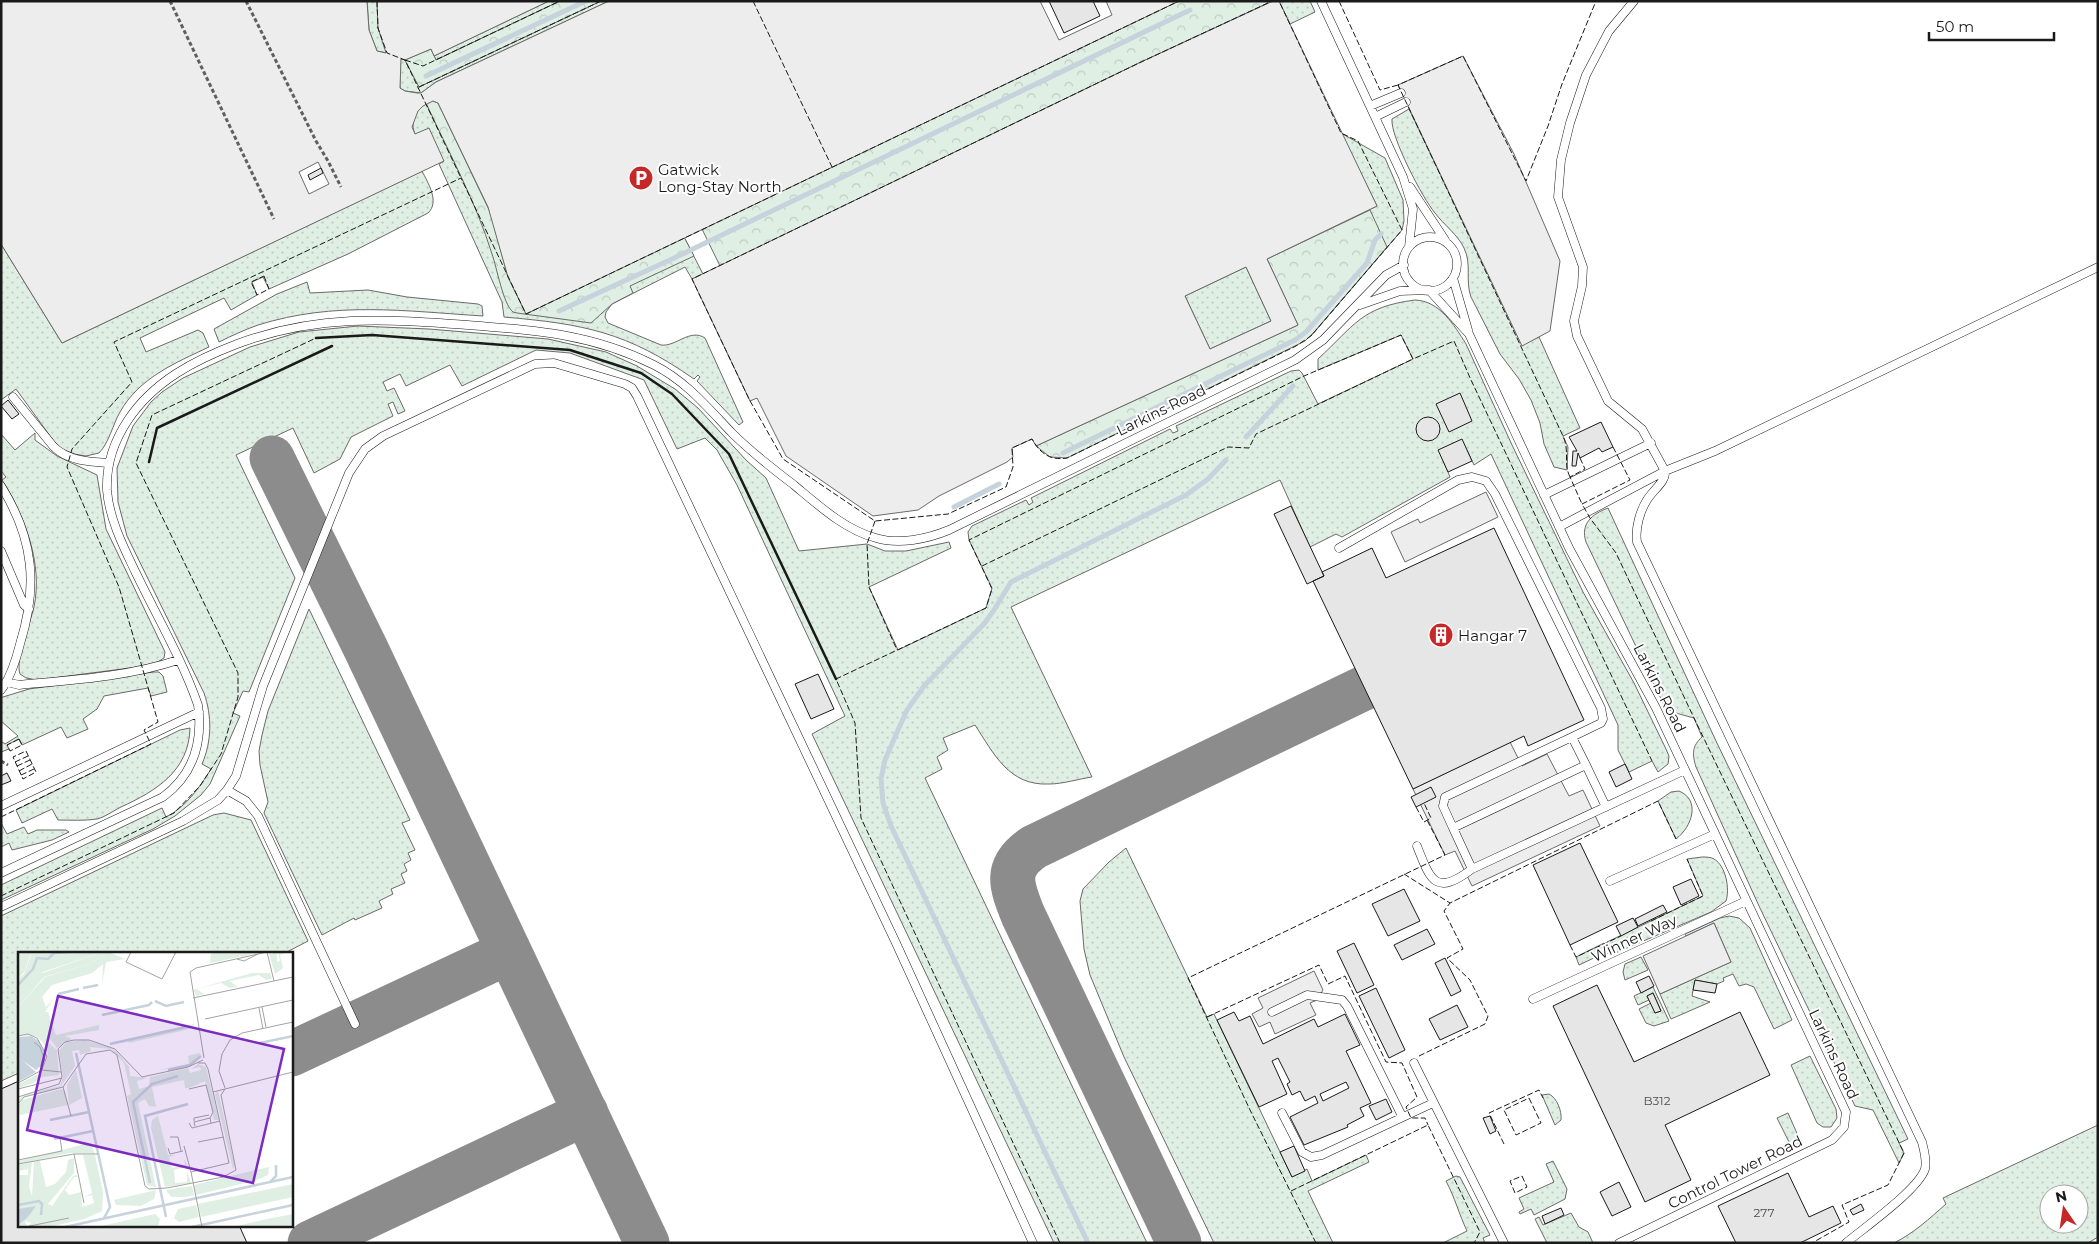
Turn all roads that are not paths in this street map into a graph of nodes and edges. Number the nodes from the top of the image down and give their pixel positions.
1 (1321, 1) edge
2 (1634, 1) edge
3 (1401, 93) dead end
4 (1406, 102) dead end
5 (1370, 106) junction
6 (1375, 117) junction
7 (1403, 177) junction
8 (1446, 242) junction
9 (1409, 247) junction
10 (1404, 265) junction
11 (2098, 267) edge
12 (1453, 278) junction
13 (1429, 290) junction
14 (1355, 308) junction
15 (1469, 334) junction
16 (13, 397) dead end
17 (1651, 443) junction
18 (109, 463) junction
19 (1665, 471) junction
20 (1, 486) edge
21 (1544, 495) junction
22 (1559, 527) junction
23 (1340, 548) dead end
24 (1, 551) edge
25 (29, 609) junction
26 (178, 660) junction
27 (7, 682) junction
28 (1, 690) edge
29 (199, 712) junction
30 (1572, 737) junction
31 (1586, 765) junction
32 (1685, 770) junction
33 (227, 790) junction
34 (1, 806) edge
35 (1606, 807) junction
36 (1453, 828) junction
37 (1715, 834) junction
38 (1417, 846) dead end
39 (1472, 869) junction
40 (1, 873) edge
41 (1610, 881) dead end
42 (1746, 901) junction
43 (1, 907) edge
44 (1533, 999) dead end
45 (1272, 1012) dead end
46 (355, 1024) dead end
47 (1414, 1063) dead end
48 (1433, 1102) junction
49 (1846, 1112) joint
50 (1282, 1113) dead end
51 (1402, 1116) junction
52 (1033, 1243) edge
53 (1504, 1243) edge
54 (1619, 1243) edge
55 (1846, 1243) edge

1 - 5 lane
2 - 17 lane
3 - 5 lane
4 - 6 lane
5 - 6 lane
6 - 7 lane
7 - 8 lane
7 - 9 lane
8 - 9 lane
8 - 12 lane
9 - 10 lane
10 - 13 lane
10 - 14 lane, Larkins Road
11 - 19 lane
12 - 13 lane
12 - 15 lane
13 - 14 lane
13 - 15 lane, Larkins Road
14 - 18 lane, Larkins Road
15 - 21 lane, Larkins Road
16 - 18 lane
17 - 19 lane
17 - 21 lane
18 - 26 lane, Larkins Road
19 - 22 lane
19 - 55 lane
20 - 25 lane
21 - 22 lane, Larkins Road
22 - 32 lane, Larkins Road
23 - 30 lane
24 - 25 lane
25 - 27 lane
26 - 27 lane
26 - 29 lane, Larkins Road
27 - 28 lane
29 - 34 lane
29 - 40 lane, Larkins Road
30 - 31 lane
30 - 36 lane
31 - 35 lane
31 - 36 lane
32 - 35 lane
32 - 37 lane, Larkins Road
33 - 43 lane
33 - 46 lane
33 - 52 lane
35 - 39 lane
36 - 39 lane
37 - 41 lane
37 - 42 lane, Larkins Road
38 - 39 lane
42 - 44 lane, Winner Way
42 - 49 lane, Larkins Road
45 - 51 lane
47 - 48 lane
48 - 51 lane
48 - 53 lane
49 - 54 lane, Control Tower Road
50 - 51 lane

